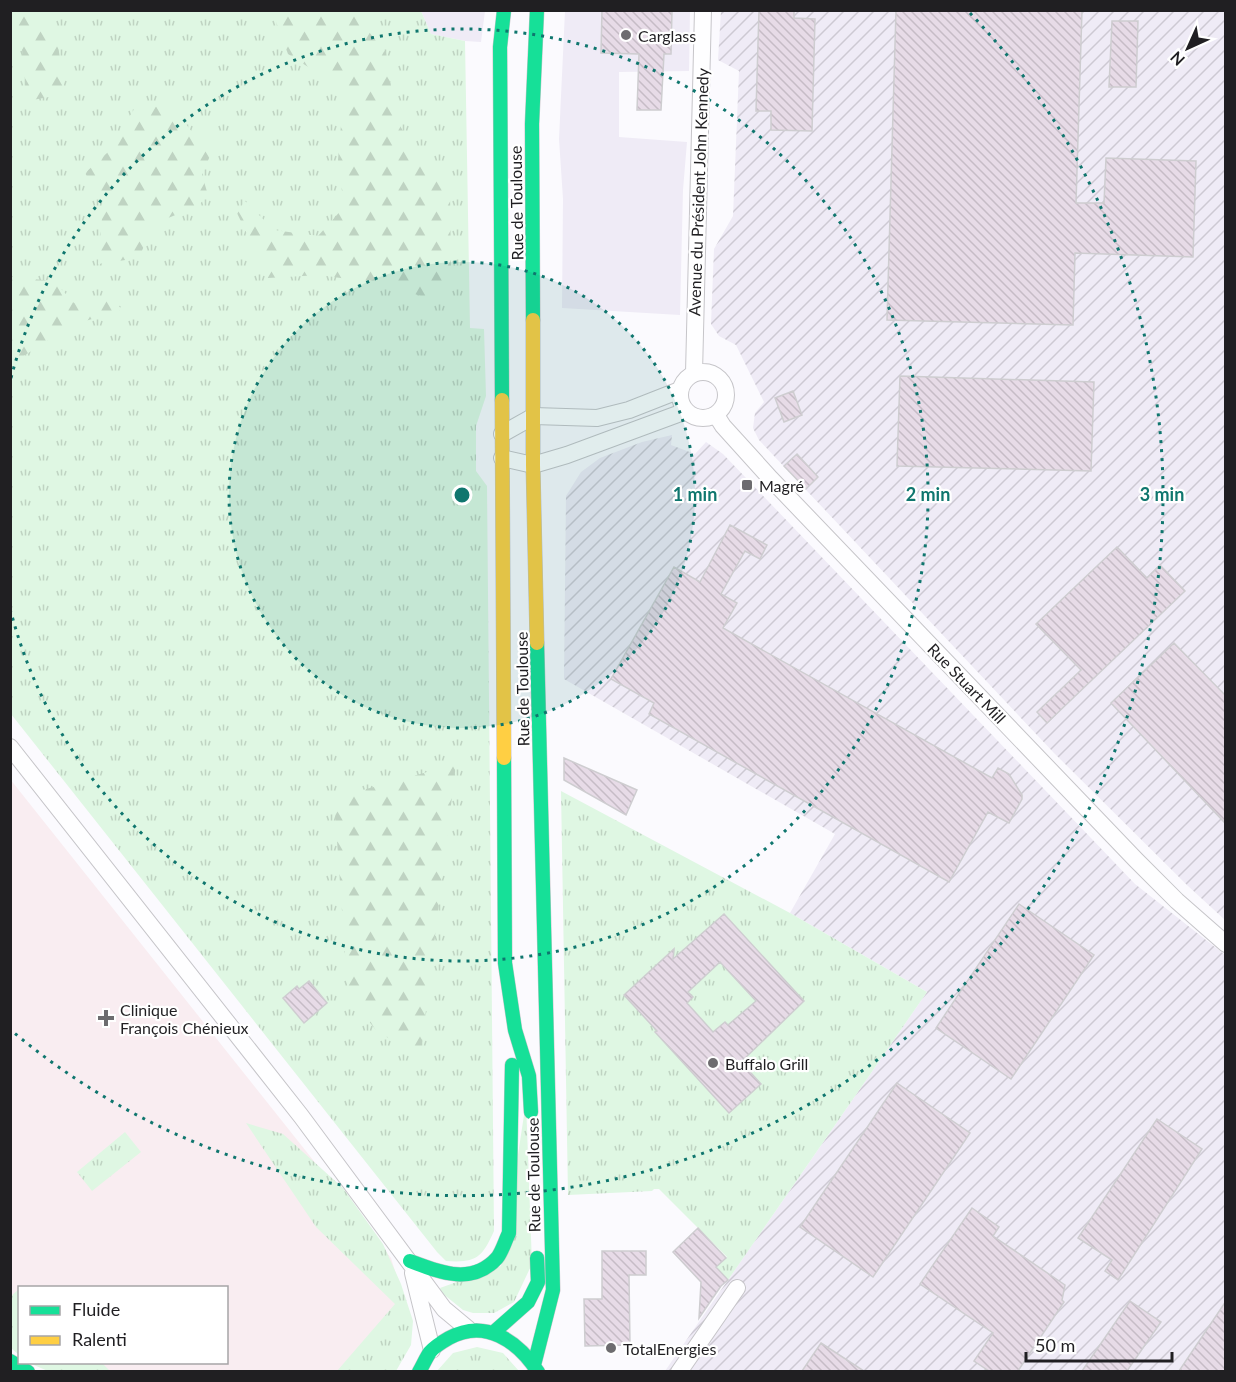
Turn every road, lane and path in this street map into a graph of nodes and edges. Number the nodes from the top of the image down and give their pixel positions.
1 (504, 10) edge
2 (537, 10) edge
3 (703, 10) edge
4 (694, 373) junction
5 (680, 390) junction
6 (686, 411) junction
7 (716, 415) junction
8 (534, 416) junction
9 (502, 434) junction
10 (502, 458) junction
11 (532, 465) junction
12 (10, 747) edge
13 (1226, 944) edge
14 (515, 1030) junction
15 (531, 1121) dead end
16 (536, 1247) dead end
17 (410, 1261) junction
18 (737, 1287) dead end
19 (468, 1329) junction
20 (494, 1332) junction
21 (432, 1350) junction
22 (10, 1361) edge
23 (536, 1368) edge
24 (28, 1371) edge
25 (419, 1371) edge
26 (680, 1371) edge

1 - 9 main road, Rue de Toulouse
2 - 8 main road, Rue de Toulouse
3 - 4 street, Avenue du Président John Kennedy
4 - 5 street
4 - 7 street
5 - 6 street
5 - 8 street
6 - 7 street
6 - 11 street
7 - 13 street, Rue Stuart Mill
8 - 9 street
8 - 11 main road, Rue de Toulouse
9 - 10 main road, Rue de Toulouse
10 - 11 street
10 - 14 main road, Rue de Toulouse
11 - 23 main road, Rue de Toulouse
12 - 17 street
14 - 15 main road, Rue de Toulouse
14 - 17 main road
16 - 20 main road, Rue de Toulouse
17 - 19 street
17 - 21 street
18 - 26 street
19 - 20 main road
19 - 21 main road
20 - 23 main road
21 - 25 main road
22 - 24 main road

